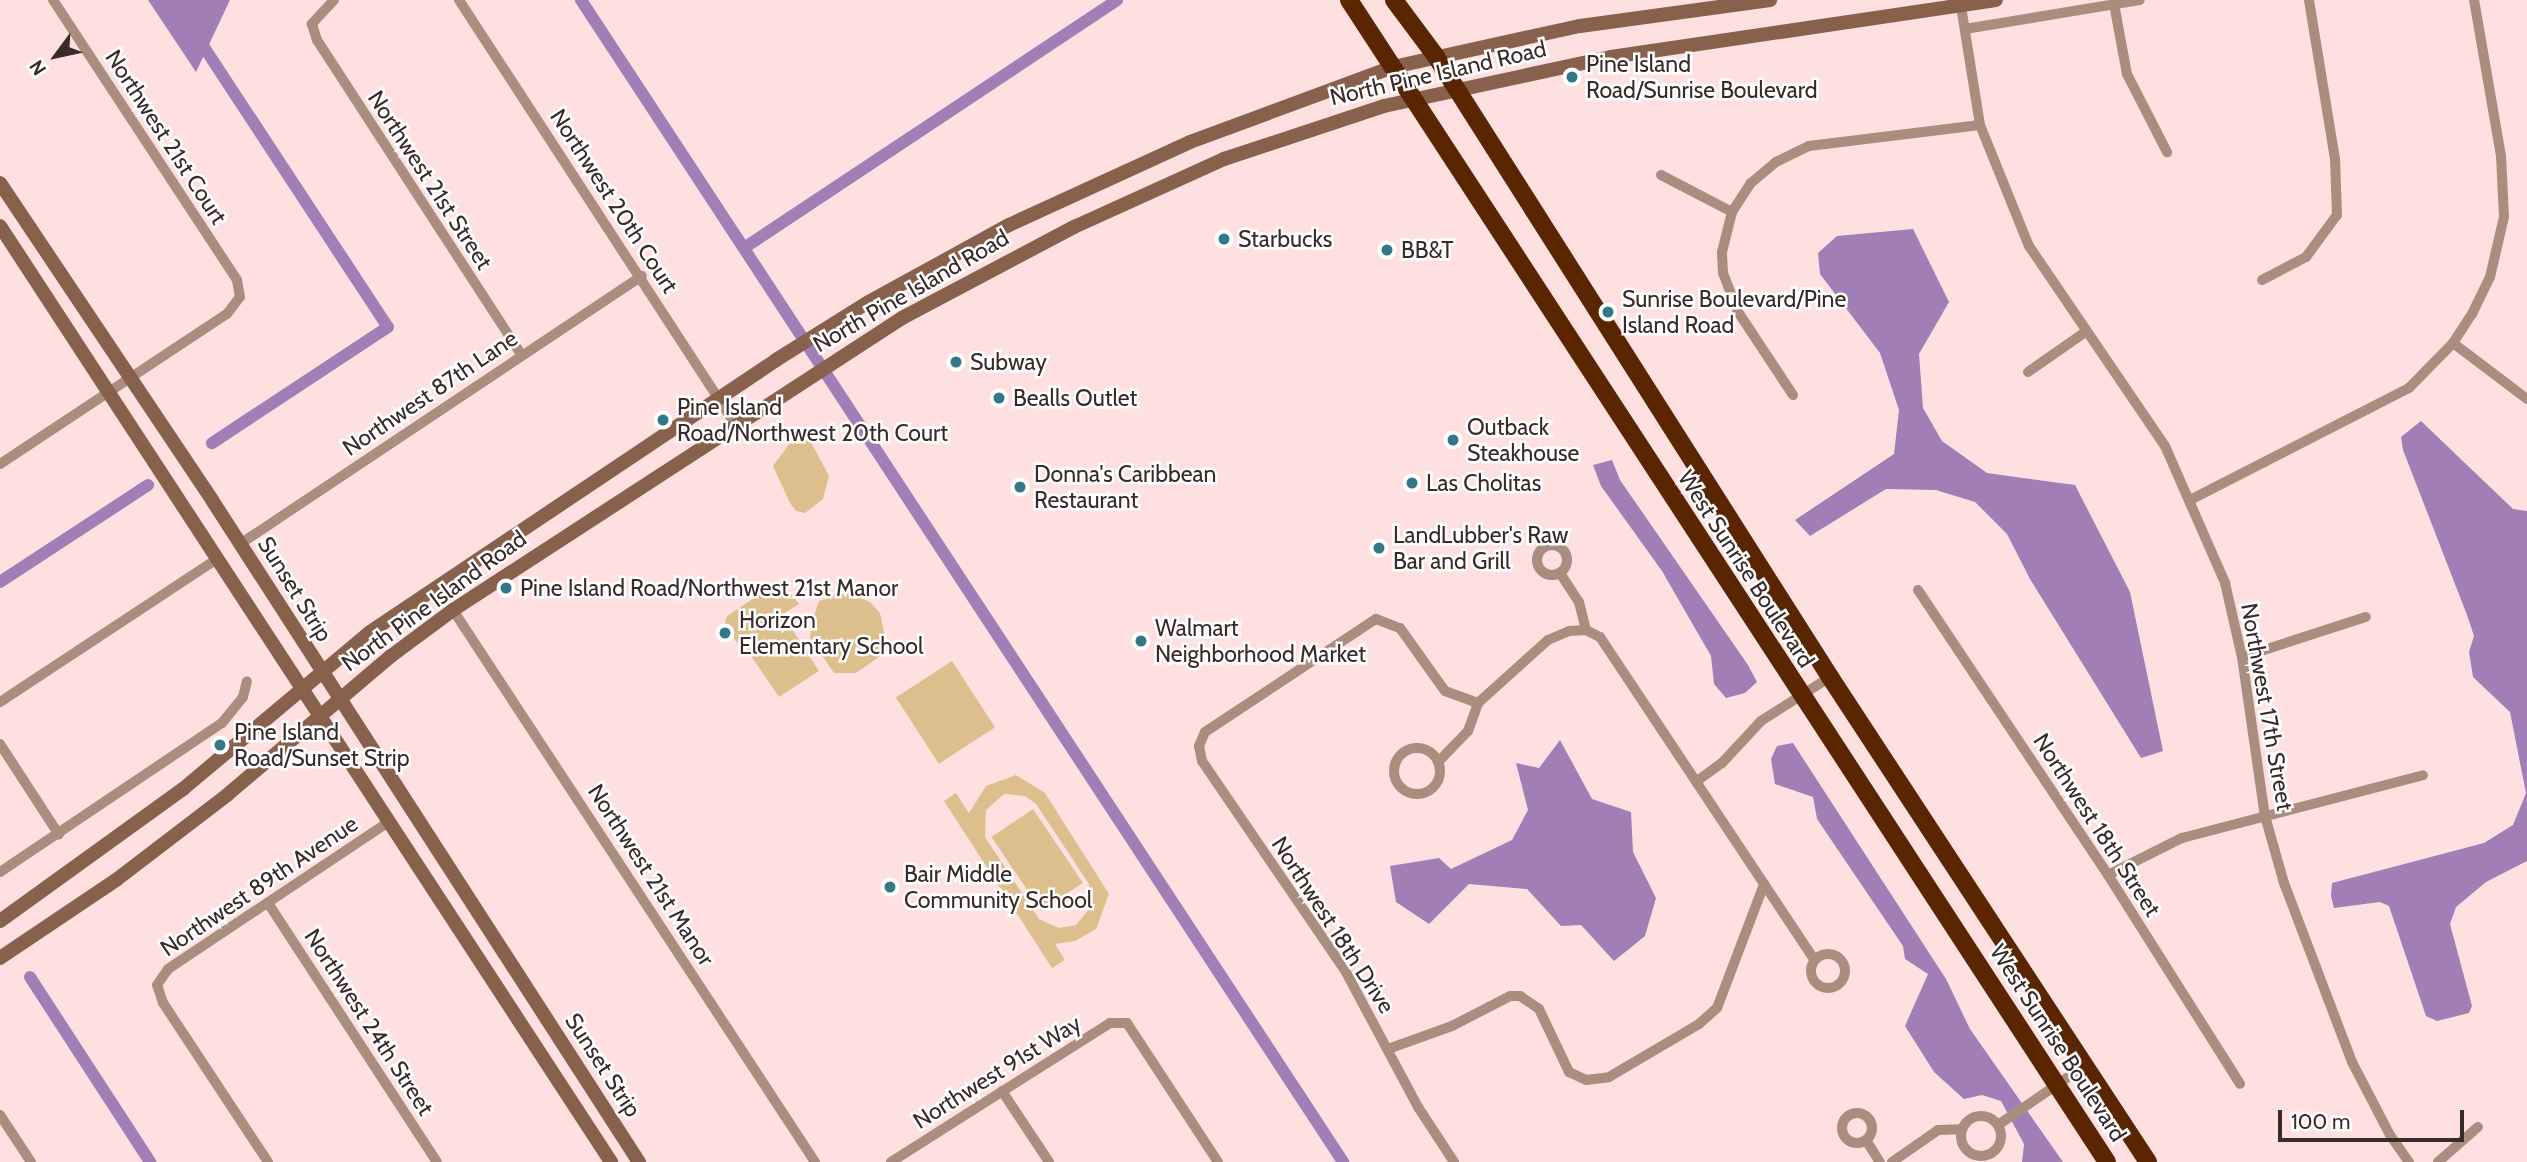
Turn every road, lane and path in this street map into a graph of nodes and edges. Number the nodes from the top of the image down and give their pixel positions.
1 (53, 0) edge
2 (334, 0) edge
3 (460, 0) edge
4 (1349, 0) edge
5 (1394, 0) edge
6 (1770, 0) edge
7 (1996, 0) edge
8 (2140, 0) edge
9 (2309, 0) edge
10 (2474, 0) edge
11 (1960, 3) edge
12 (2114, 4) junction
13 (1965, 29) junction
14 (1435, 55) junction
15 (1393, 67) junction
16 (1456, 89) junction
17 (1413, 99) junction
18 (1980, 125) junction
19 (2167, 152) dead end
20 (1661, 175) dead end
21 (0, 183) edge
22 (1732, 212) junction
23 (0, 226) edge
24 (642, 276) junction
25 (2262, 280) dead end
26 (2084, 332) junction
27 (2453, 343) junction
28 (521, 354) junction
29 (2028, 372) dead end
30 (129, 380) junction
31 (110, 393) junction
32 (1793, 395) dead end
33 (719, 399) junction
34 (2527, 399) edge
35 (735, 424) junction
36 (0, 464) edge
37 (2192, 499) junction
38 (240, 544) junction
39 (218, 558) junction
40 (1560, 573) dead end
41 (1917, 590) dead end
42 (453, 610) junction
43 (2366, 617) dead end
44 (1586, 630) junction
45 (2242, 657) junction
46 (321, 672) junction
47 (1830, 677) junction
48 (247, 681) dead end
49 (300, 689) junction
50 (1800, 696) junction
51 (339, 699) junction
52 (0, 702) edge
53 (1478, 703) junction
54 (318, 717) junction
55 (0, 744) edge
56 (1438, 762) junction
57 (2423, 775) dead end
58 (1697, 781) junction
59 (2265, 816) junction
60 (387, 823) junction
61 (59, 835) junction
62 (0, 872) edge
63 (2108, 875) junction
64 (1764, 884) junction
65 (268, 902) junction
66 (0, 920) edge
67 (0, 958) edge
68 (1815, 960) dead end
69 (1388, 1049) junction
70 (2085, 1065) junction
71 (2241, 1084) dead end
72 (2057, 1085) junction
73 (1002, 1091) junction
74 (0, 1115) edge
75 (2002, 1122) junction
76 (2478, 1127) dead end
77 (1961, 1129) junction
78 (1866, 1140) dead end
79 (1984, 1159) edge
80 (31, 1162) edge
81 (268, 1162) edge
82 (437, 1162) edge
83 (611, 1162) edge
84 (639, 1162) edge
85 (816, 1162) edge
86 (891, 1162) edge
87 (1049, 1162) edge
88 (1218, 1162) edge
89 (1454, 1162) edge
90 (1880, 1162) edge
91 (1892, 1162) edge
92 (2107, 1162) edge
93 (2148, 1162) edge
94 (2410, 1162) edge
95 (2438, 1162) edge

1 - 30 street, Northwest 21st Court
2 - 28 street, Northwest 21st Street
3 - 24 street, Northwest 20th Court
4 - 15 highway, West Sunrise Boulevard
5 - 14 highway, West Sunrise Boulevard
6 - 14 main road, North Pine Island Road
7 - 11 main road, North Pine Island Road
8 - 12 street
9 - 25 street
10 - 27 street
11 - 13 street, Northwest 17th Street
11 - 16 main road, North Pine Island Road
12 - 13 street
12 - 19 street
13 - 18 street, Northwest 17th Street
14 - 15 main road, North Pine Island Road
14 - 16 highway, West Sunrise Boulevard
15 - 17 highway, West Sunrise Boulevard
15 - 33 main road, North Pine Island Road
16 - 17 main road, North Pine Island Road
16 - 47 highway, West Sunrise Boulevard
17 - 35 main road, North Pine Island Road
17 - 50 highway, West Sunrise Boulevard
18 - 22 street
18 - 26 street, Northwest 17th Street
20 - 22 street
21 - 30 main road, Sunset Strip
22 - 32 street
23 - 31 main road, Sunset Strip
24 - 28 street, Northwest 87th Lane
24 - 33 street, Northwest 20th Court
26 - 29 street
26 - 37 street, Northwest 17th Street
27 - 34 street
27 - 37 street
28 - 38 street, Northwest 87th Lane
30 - 31 street
30 - 38 main road, Sunset Strip
31 - 36 street
31 - 39 main road, Sunset Strip
33 - 35 street, Northwest 20th Court
33 - 46 main road, North Pine Island Road
35 - 42 main road, North Pine Island Road
37 - 45 street, Northwest 17th Street
38 - 46 main road, Sunset Strip
39 - 49 main road, Sunset Strip
39 - 52 street
40 - 44 street
41 - 63 street, Northwest 18th Street
42 - 51 main road, North Pine Island Road
42 - 85 street, Northwest 21st Manor
43 - 45 street
44 - 53 street
44 - 58 street
45 - 59 street, Northwest 17th Street
46 - 49 main road, North Pine Island Road
46 - 51 main road, Sunset Strip
47 - 50 street
47 - 70 highway, West Sunrise Boulevard
48 - 61 street
49 - 54 main road, Sunset Strip
49 - 66 main road, North Pine Island Road
50 - 58 street
50 - 72 highway, West Sunrise Boulevard
51 - 54 main road, North Pine Island Road
51 - 84 main road, Sunset Strip
53 - 56 street
53 - 69 street, Northwest 18th Drive
54 - 60 main road, Sunset Strip
54 - 67 main road, North Pine Island Road
55 - 61 street
56 - 56 street
57 - 59 street
58 - 64 street
59 - 63 street
59 - 94 street, Northwest 17th Street
60 - 65 street, Northwest 89th Avenue
60 - 83 main road, Sunset Strip
61 - 62 street
63 - 71 street, Northwest 18th Street
64 - 68 street
64 - 69 street
65 - 81 street, Northwest 89th Avenue
65 - 82 street, Northwest 24th Street
69 - 89 street, Northwest 18th Drive
70 - 72 street
70 - 93 highway, West Sunrise Boulevard
72 - 75 street
72 - 92 highway, West Sunrise Boulevard
73 - 86 street, Northwest 91st Way
73 - 87 street
73 - 88 street, Northwest 91st Way
74 - 80 street
75 - 77 street
75 - 79 street
76 - 95 street
77 - 79 street
77 - 91 street
78 - 90 street

